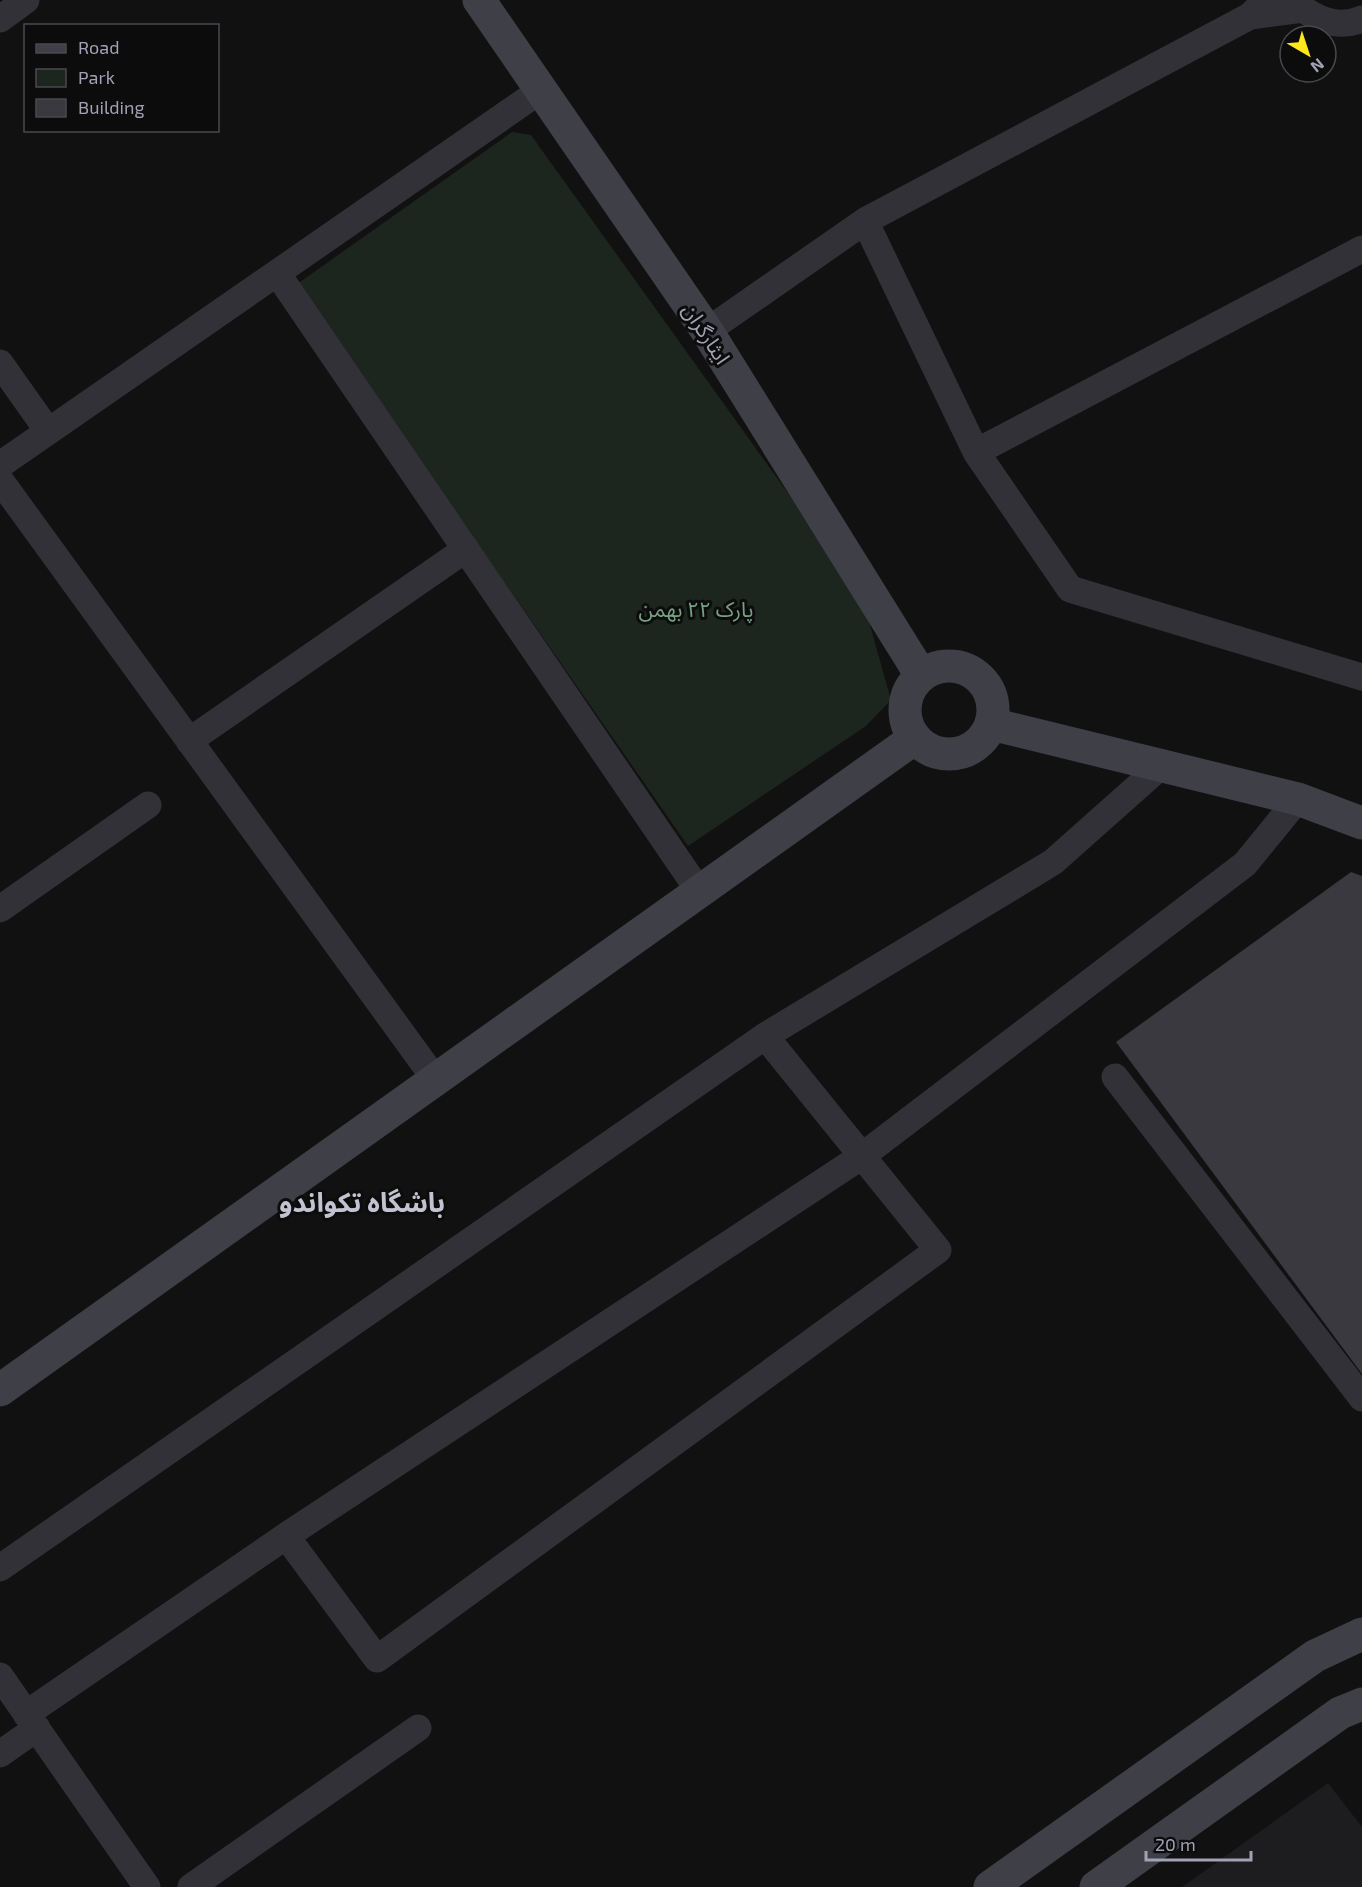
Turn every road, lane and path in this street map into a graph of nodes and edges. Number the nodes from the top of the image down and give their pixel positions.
1 (26, 0) edge
2 (479, 0) edge
3 (1258, 8) edge
4 (0, 19) edge
5 (1362, 19) edge
6 (541, 90) junction
7 (864, 221) junction
8 (1362, 249) edge
9 (277, 273) junction
10 (707, 331) junction
11 (0, 363) edge
12 (48, 431) junction
13 (975, 452) junction
14 (0, 465) edge
15 (0, 480) edge
16 (466, 549) junction
17 (921, 675) junction
18 (1362, 677) edge
19 (991, 724) junction
20 (915, 738) junction
21 (189, 741) junction
22 (1161, 766) junction
23 (1298, 799) junction
24 (148, 805) dead end
25 (1362, 823) edge
26 (699, 891) junction
27 (0, 909) edge
28 (765, 1036) junction
29 (1115, 1077) dead end
30 (435, 1079) junction
31 (862, 1156) junction
32 (0, 1390) edge
33 (1362, 1398) edge
34 (285, 1536) junction
35 (0, 1568) edge
36 (1362, 1634) edge
37 (0, 1676) edge
38 (1362, 1704) edge
39 (32, 1721) junction
40 (418, 1728) dead end
41 (0, 1754) edge
42 (147, 1887) edge
43 (191, 1887) edge
44 (990, 1887) edge
45 (1096, 1887) edge

1 - 4 street
2 - 6 street, ایثارگران
3 - 5 street
3 - 7 street
6 - 9 street
6 - 10 street, ایثارگران
7 - 10 street
7 - 13 street
8 - 13 street
9 - 12 street
9 - 16 street
10 - 17 street, ایثارگران
11 - 12 street
12 - 14 street
13 - 18 street
15 - 21 street
16 - 21 street
16 - 26 street
17 - 19 street
17 - 20 street
19 - 20 street
19 - 22 street
20 - 26 street
21 - 30 street
22 - 23 street
22 - 28 street
23 - 25 street
23 - 31 street
24 - 27 street
26 - 30 street
28 - 31 street
28 - 35 street
29 - 33 street
30 - 32 street
31 - 34 street
31 - 34 street
34 - 39 street
36 - 44 street
37 - 39 street
38 - 45 street
39 - 41 street
39 - 42 street
40 - 43 street

